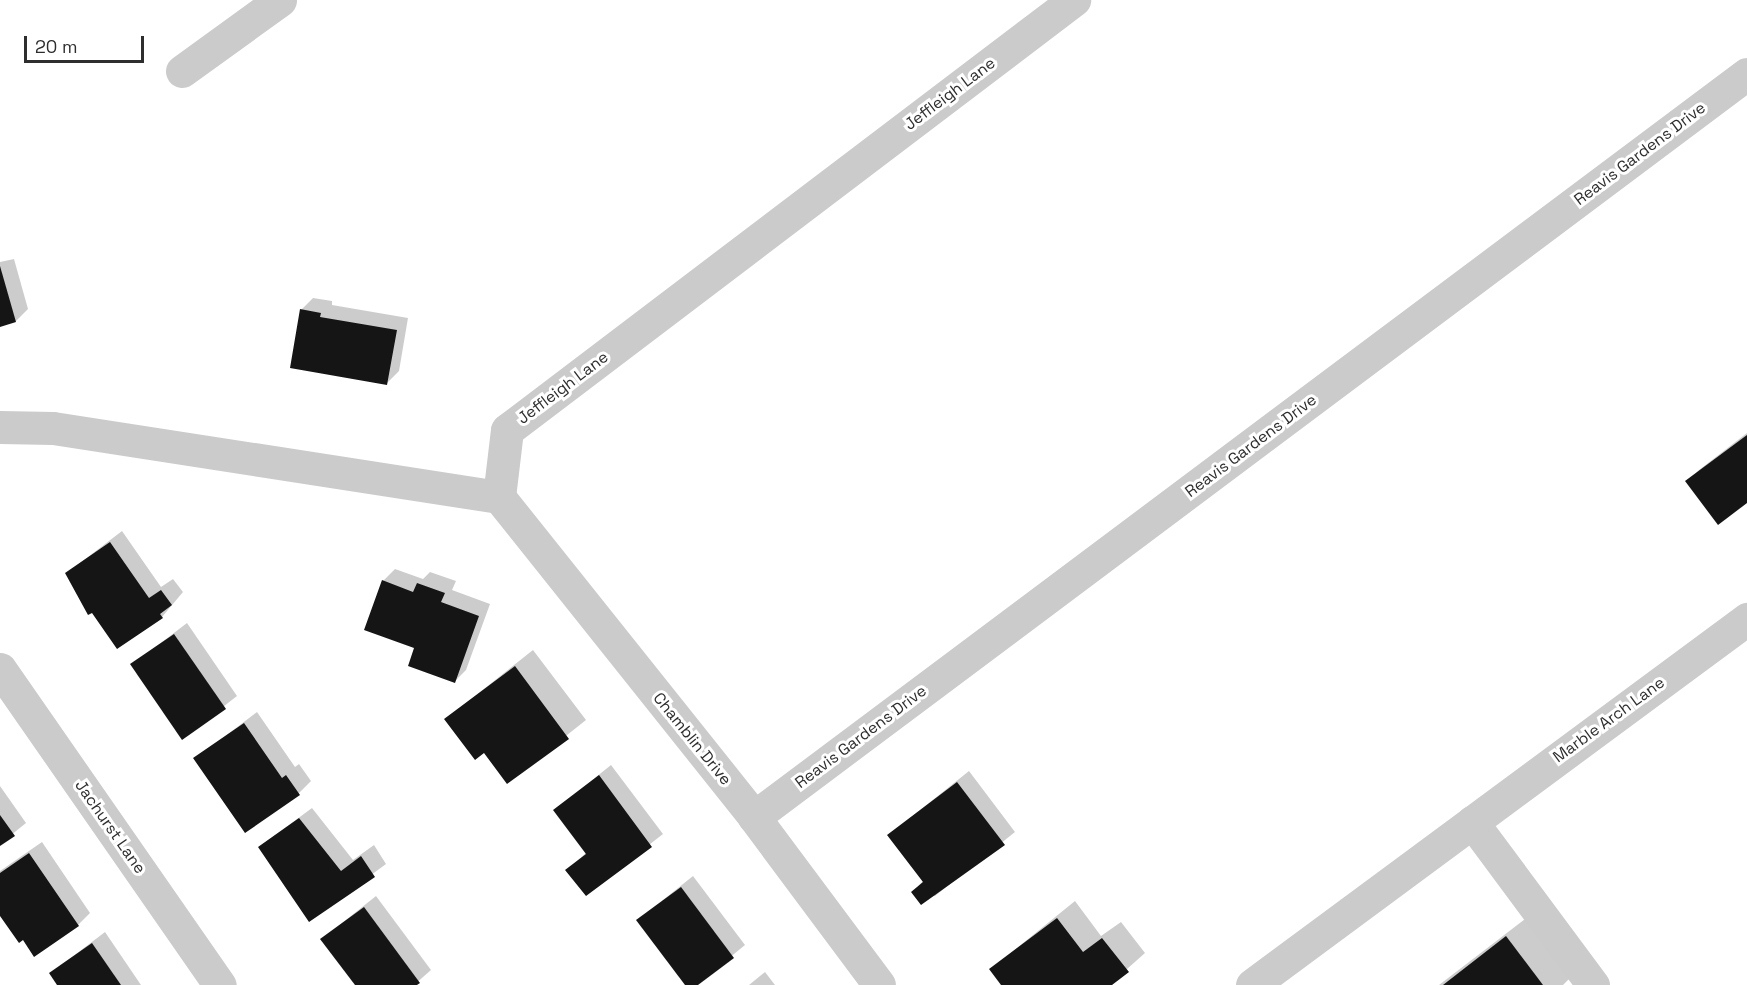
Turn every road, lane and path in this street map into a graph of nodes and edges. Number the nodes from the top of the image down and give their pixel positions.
1 (280, 0) edge
2 (1074, 0) edge
3 (182, 71) dead end
4 (1747, 74) edge
5 (0, 427) edge
6 (499, 497) junction
7 (1747, 618) edge
8 (0, 669) edge
9 (754, 817) junction
10 (1472, 822) junction
11 (220, 985) edge
12 (879, 985) edge
13 (1252, 985) edge
14 (1593, 985) edge

1 - 3 street
2 - 6 street, Jeffleigh Lane
4 - 9 street, Reavis Gardens Drive
5 - 6 street
6 - 9 street, Chamblin Drive
7 - 10 street, Marble Arch Lane
8 - 11 street, Jachurst Lane
9 - 12 street, Chamblin Drive
10 - 13 street, Marble Arch Lane
10 - 14 street

